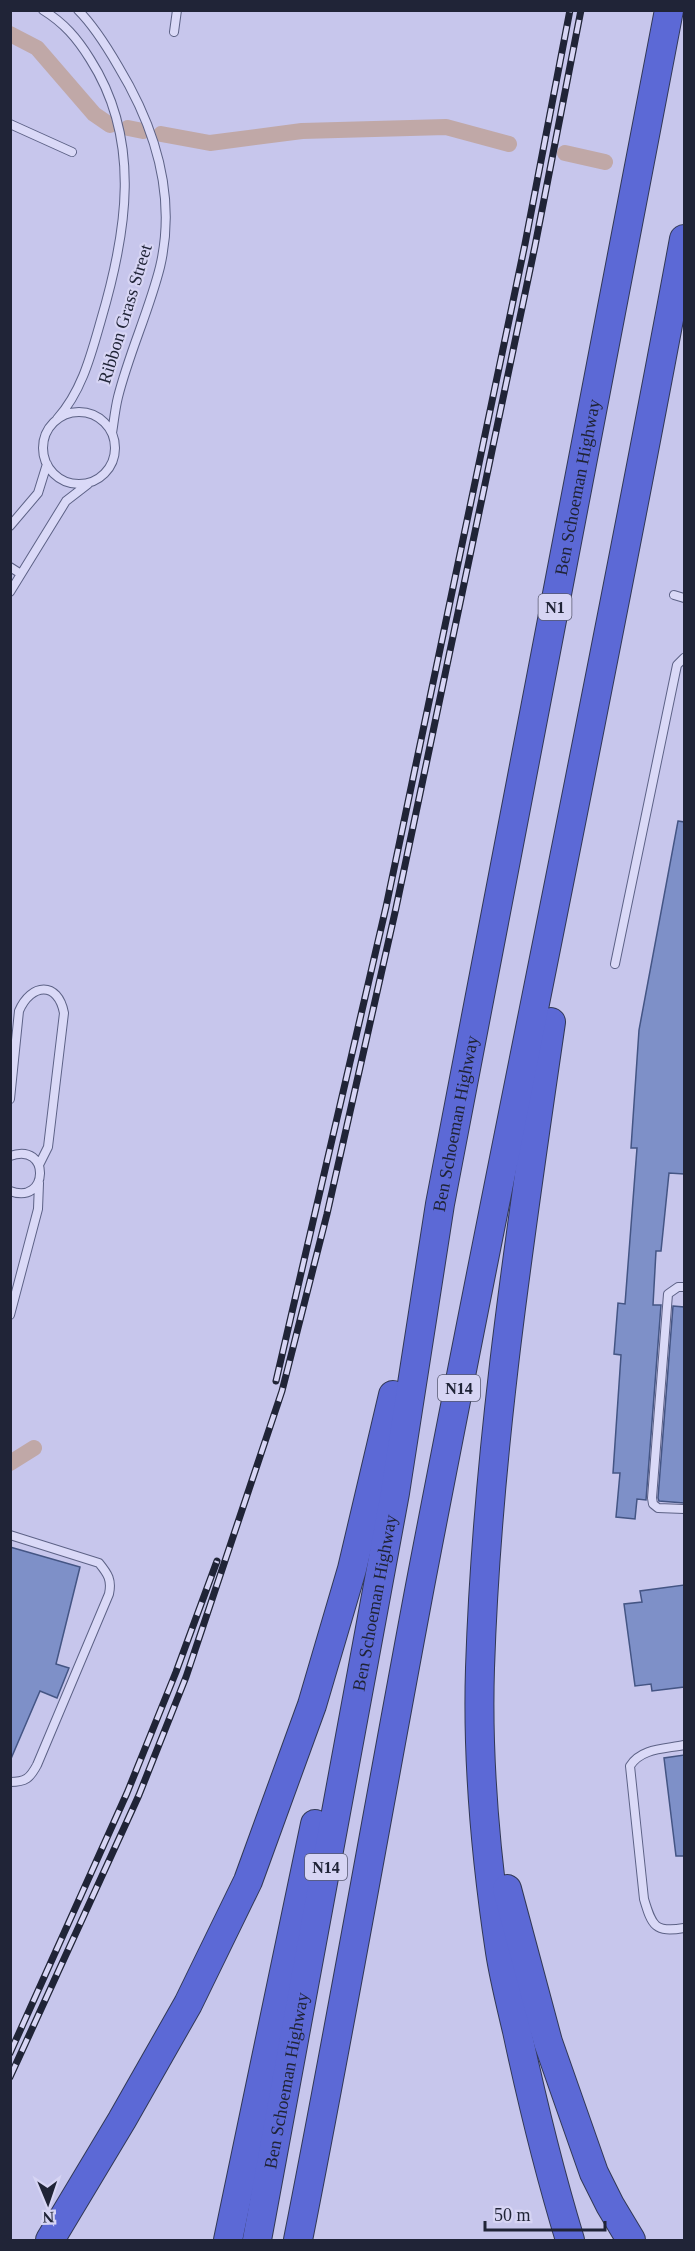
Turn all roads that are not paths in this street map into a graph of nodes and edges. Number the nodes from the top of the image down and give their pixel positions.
1 (43, 10) edge
2 (78, 10) edge
3 (177, 10) edge
4 (669, 10) edge
5 (174, 32) dead end
6 (10, 124) edge
7 (72, 152) dead end
8 (684, 239) edge
9 (57, 419) junction
10 (112, 433) junction
11 (47, 464) junction
12 (88, 483) junction
13 (10, 526) edge
14 (629, 537) junction
15 (10, 567) edge
16 (21, 574) junction
17 (10, 592) edge
18 (674, 595) dead end
19 (684, 598) edge
20 (684, 658) edge
21 (615, 964) dead end
22 (10, 1099) edge
23 (11, 1154) edge
24 (39, 1166) junction
25 (39, 1182) junction
26 (10, 1191) edge
27 (440, 1204) junction
28 (684, 1287) edge
29 (10, 1315) edge
30 (395, 1492) junction
31 (684, 1509) edge
32 (10, 1535) edge
33 (684, 1745) edge
34 (10, 1782) edge
35 (484, 1797) junction
36 (684, 1928) edge
37 (50, 2241) edge
38 (228, 2241) edge
39 (257, 2241) edge
40 (298, 2241) edge
41 (570, 2241) edge
42 (631, 2241) edge

1 - 9 lane, Ribbon Grass Street
2 - 10 lane, Ribbon Grass Street
3 - 5 lane
4 - 27 highway, Ben Schoeman Highway / N1
6 - 7 lane
8 - 14 highway
9 - 10 lane
9 - 11 lane, Ribbon Grass Street
10 - 12 lane, Ribbon Grass Street
11 - 12 lane
11 - 13 lane, Ribbon Grass Street
12 - 16 lane, Ribbon Grass Street
14 - 35 highway
14 - 40 highway, N14
15 - 16 lane
16 - 17 lane, Ribbon Grass Street
18 - 19 lane
20 - 21 lane
22 - 24 lane
23 - 24 lane
24 - 25 lane
25 - 26 lane
25 - 29 lane
27 - 30 highway, Ben Schoeman Highway / N14
27 - 37 highway
28 - 31 lane
30 - 38 highway
30 - 39 highway, Ben Schoeman Highway / N14
32 - 34 lane
33 - 36 lane
35 - 41 highway
35 - 42 highway

